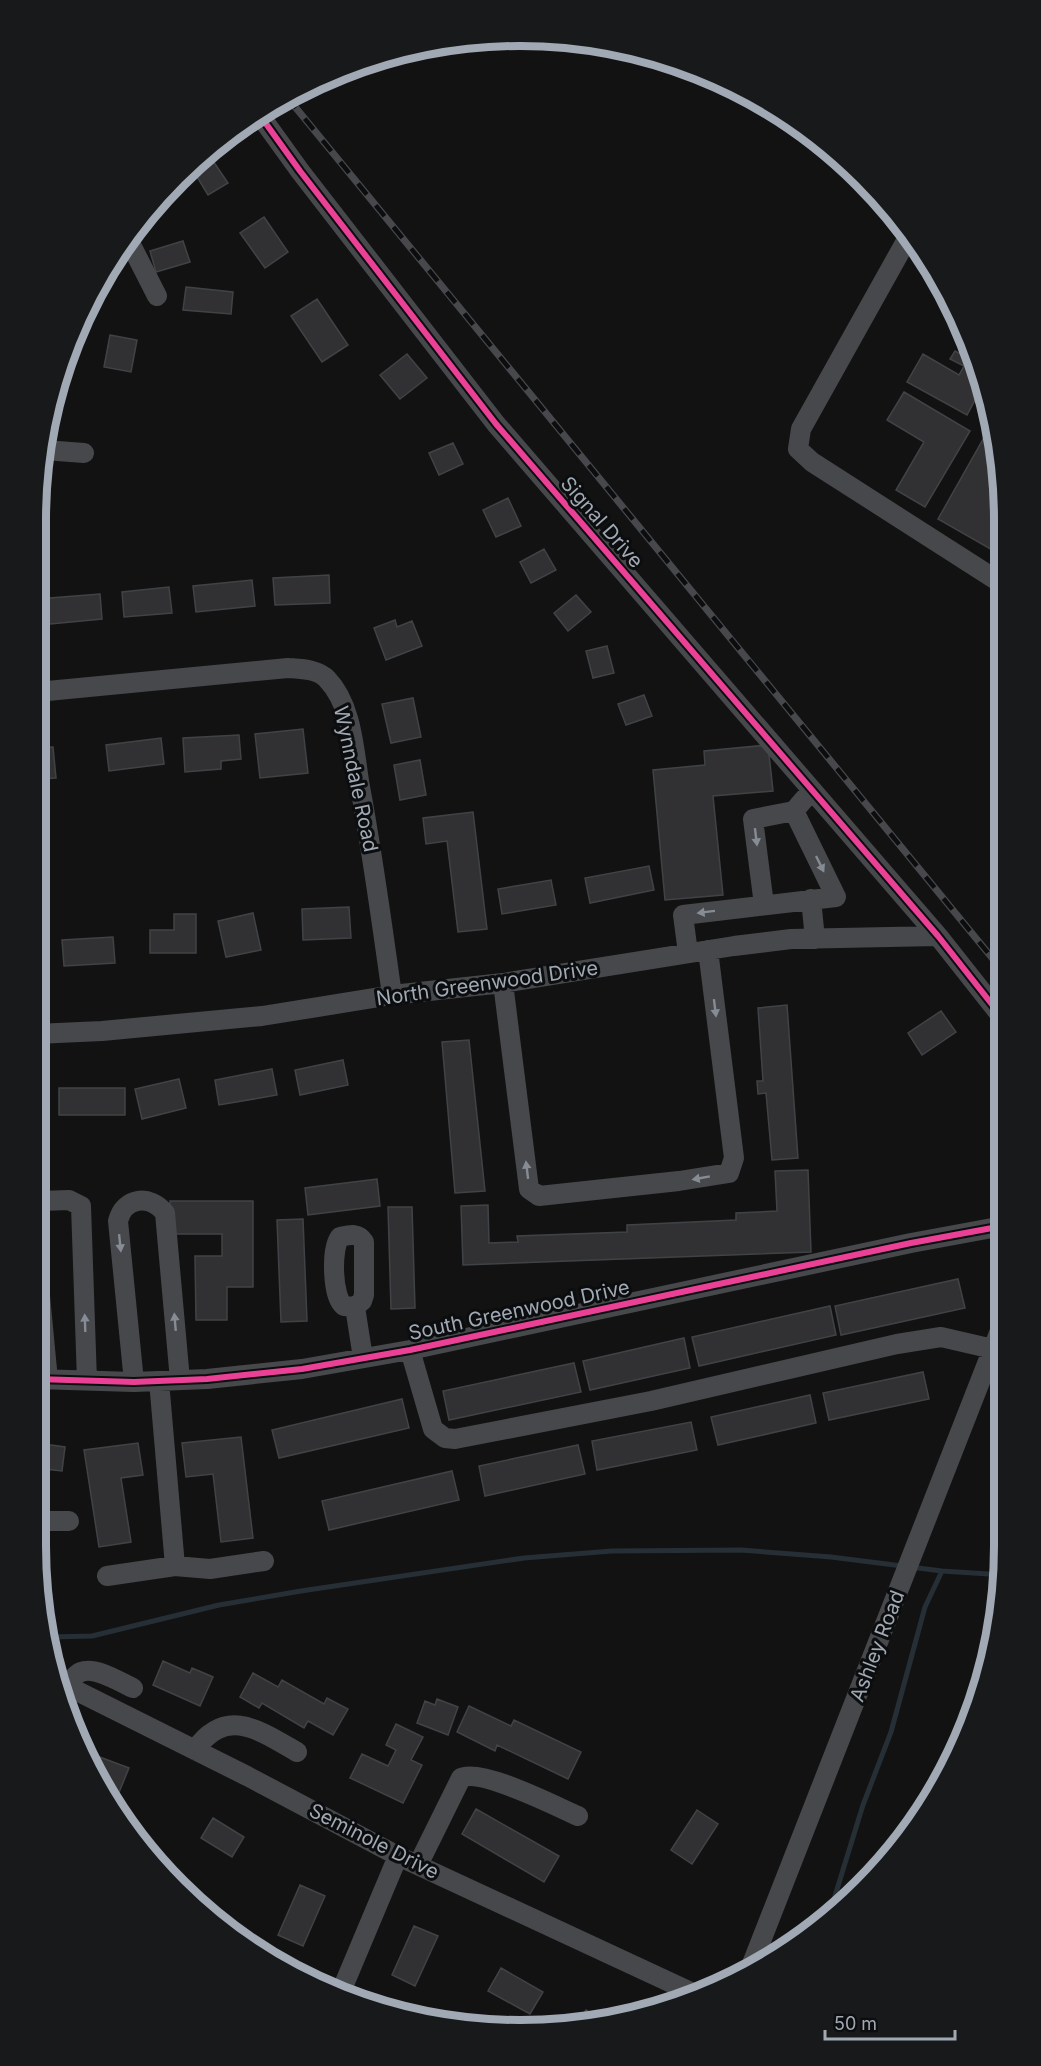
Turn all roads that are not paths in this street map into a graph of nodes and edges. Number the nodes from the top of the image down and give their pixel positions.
1 (264, 122) edge
2 (905, 243) edge
3 (133, 248) edge
4 (157, 296) dead end
5 (52, 451) edge
6 (84, 453) dead end
7 (994, 579) edge
8 (46, 691) edge
9 (812, 790) junction
10 (794, 811) junction
11 (811, 899) junction
12 (764, 905) junction
13 (938, 936) junction
14 (815, 939) junction
15 (708, 950) junction
16 (688, 953) junction
17 (503, 983) junction
18 (392, 995) junction
19 (994, 1007) edge
20 (46, 1034) edge
21 (46, 1201) edge
22 (994, 1228) edge
23 (355, 1307) dead end
24 (993, 1348) joint
25 (410, 1350) junction
26 (363, 1358) junction
27 (46, 1379) edge
28 (180, 1380) junction
29 (159, 1381) junction
30 (87, 1382) junction
31 (134, 1382) junction
32 (46, 1521) edge
33 (69, 1521) dead end
34 (264, 1561) dead end
35 (175, 1566) junction
36 (107, 1576) dead end
37 (67, 1682) edge
38 (69, 1688) edge
39 (133, 1688) dead end
40 (195, 1750) junction
41 (297, 1752) dead end
42 (578, 1816) dead end
43 (398, 1856) junction
44 (418, 1865) junction
45 (754, 1958) edge
46 (343, 1985) edge
47 (685, 1989) edge

1 - 9 street, Signal Drive
2 - 7 street
3 - 4 street
5 - 6 street
8 - 18 street, Wynndale Road
9 - 10 street
9 - 13 street, Signal Drive
10 -> 11 street
10 -> 12 street
11 - 12 street
11 - 14 street
12 -> 16 street
13 - 14 street, North Greenwood Drive
13 - 19 street
14 - 15 street, North Greenwood Drive
15 - 16 street, North Greenwood Drive
15 -> 17 street
16 - 17 street, North Greenwood Drive
17 - 18 street, North Greenwood Drive
18 - 20 street, North Greenwood Drive
30 -> 21 street
22 - 25 street, South Greenwood Drive
23 - 26 street
24 - 25 street
24 - 45 street, Ashley Road
25 - 26 street, South Greenwood Drive
26 - 28 street, South Greenwood Drive
27 - 30 street, South Greenwood Drive
28 - 29 street, South Greenwood Drive
28 -> 31 street
29 - 31 street, South Greenwood Drive
29 - 35 street
30 - 31 street, South Greenwood Drive
32 - 33 street
34 - 35 street
35 - 36 street
37 - 39 street
38 - 40 street, Seminole Drive
40 - 41 street
40 - 43 street, Seminole Drive
42 - 44 street
43 - 44 street, Seminole Drive
43 - 46 street
44 - 47 street, Seminole Drive

